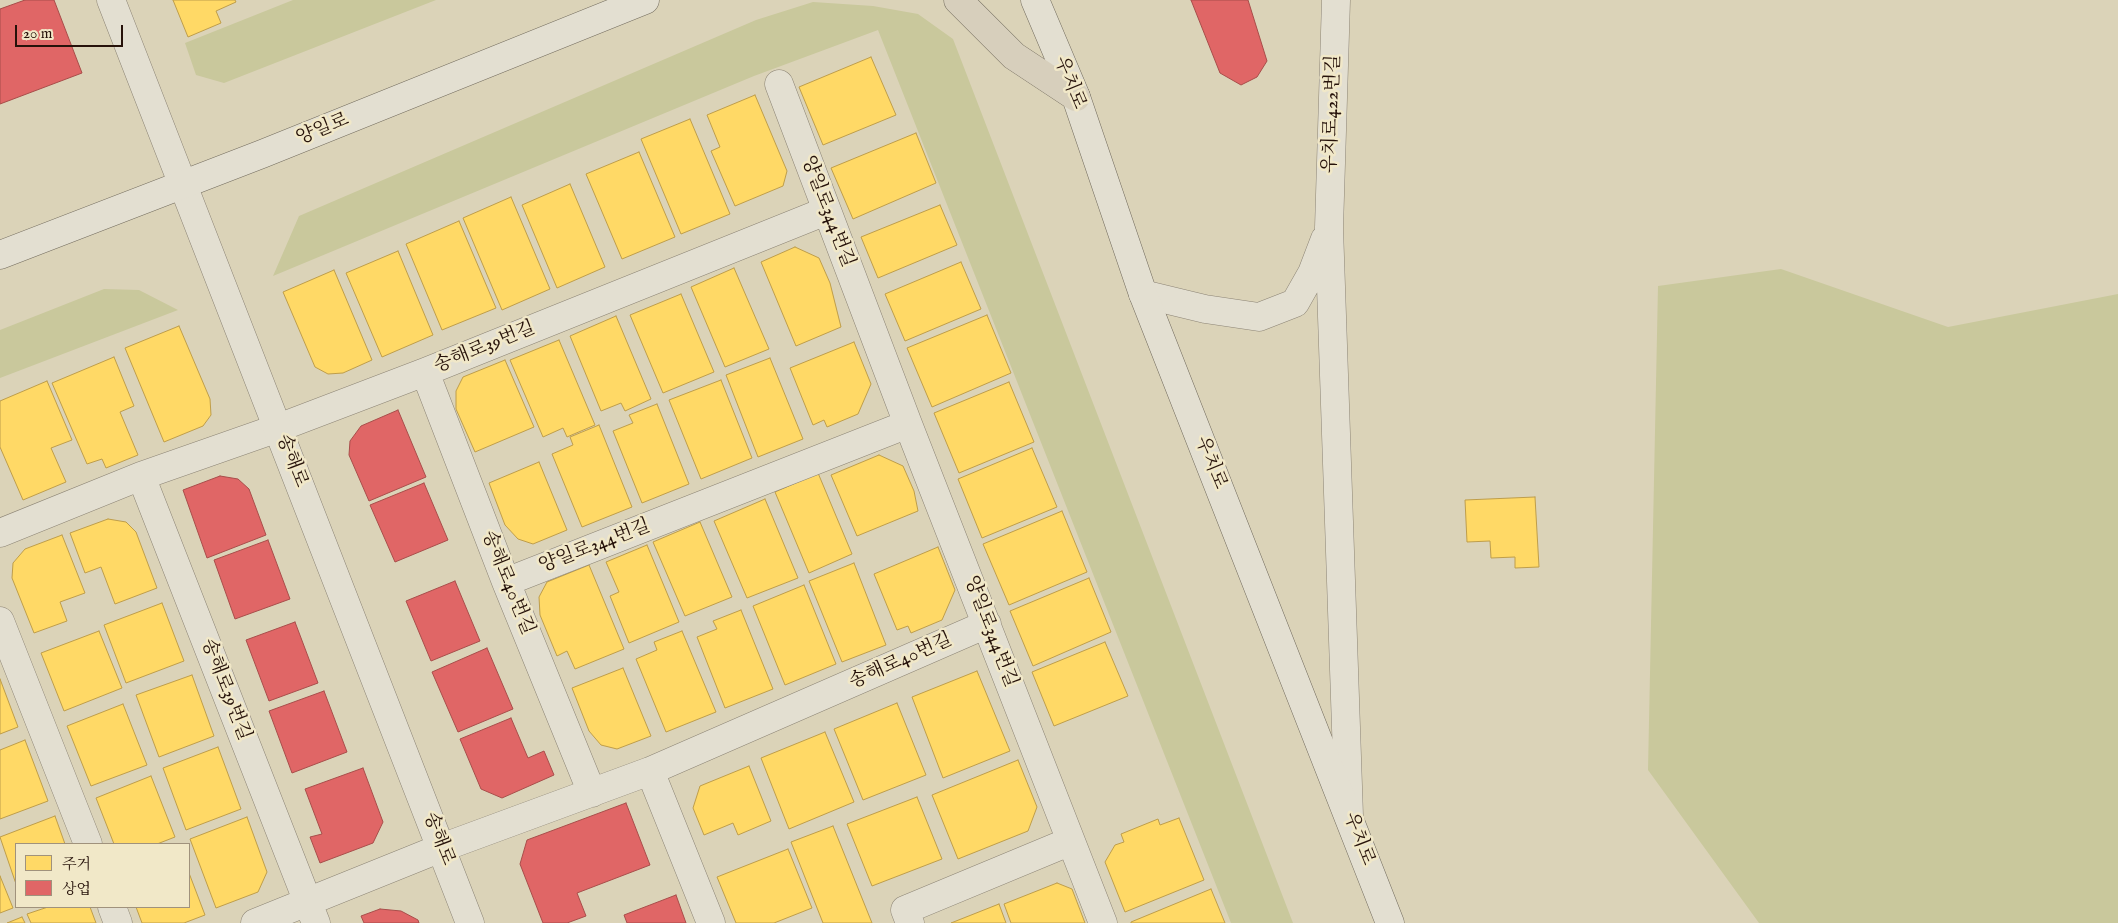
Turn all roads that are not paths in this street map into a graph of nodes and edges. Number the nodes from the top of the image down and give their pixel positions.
1 (111, 0) edge
2 (645, 0) edge
3 (958, 0) edge
4 (1035, 0) edge
5 (1336, 0) edge
6 (779, 84) dead end
7 (1076, 98) junction
8 (183, 185) junction
9 (826, 211) junction
10 (1330, 228) junction
11 (0, 255) edge
12 (1143, 294) junction
13 (425, 372) junction
14 (908, 424) junction
15 (278, 428) junction
16 (141, 476) junction
17 (0, 533) edge
18 (506, 582) junction
19 (0, 621) edge
20 (987, 624) junction
21 (650, 771) junction
22 (592, 792) junction
23 (1349, 816) junction
24 (1071, 841) junction
25 (88, 843) edge
26 (441, 848) junction
27 (112, 908) edge
28 (312, 913) edge
29 (118, 923) edge
30 (255, 923) edge
31 (470, 923) edge
32 (711, 923) edge
33 (910, 923) edge
34 (1104, 923) edge
35 (1390, 923) edge

1 - 8 street, 송해로
2 - 8 street, 양일로
3 - 7 main road
4 - 7 street, 우치로
5 - 10 street, 우치로422번길
6 - 9 street, 양일로344번길
7 - 12 street, 우치로
8 - 11 street, 양일로
8 - 15 street, 송해로
9 - 13 street, 송해로39번길
9 - 14 street, 양일로344번길
10 - 12 street
10 - 23 street, 우치로422번길
12 - 23 street, 우치로
13 - 15 street, 송해로39번길
13 - 18 street, 송해로40번길
14 - 18 street, 양일로344번길
14 - 20 street, 양일로344번길
15 - 16 street, 송해로39번길
15 - 26 street, 송해로
16 - 17 street, 송해로39번길
16 - 28 street, 송해로39번길
18 - 22 street, 송해로40번길
19 - 25 street
20 - 21 street, 송해로40번길
20 - 24 street, 양일로344번길
21 - 22 street, 송해로40번길
21 - 32 street
22 - 26 street, 송해로40번길
23 - 35 street, 우치로
24 - 33 street
24 - 34 street, 양일로344번길
26 - 28 street
26 - 31 street, 송해로
27 - 29 street
28 - 30 street

